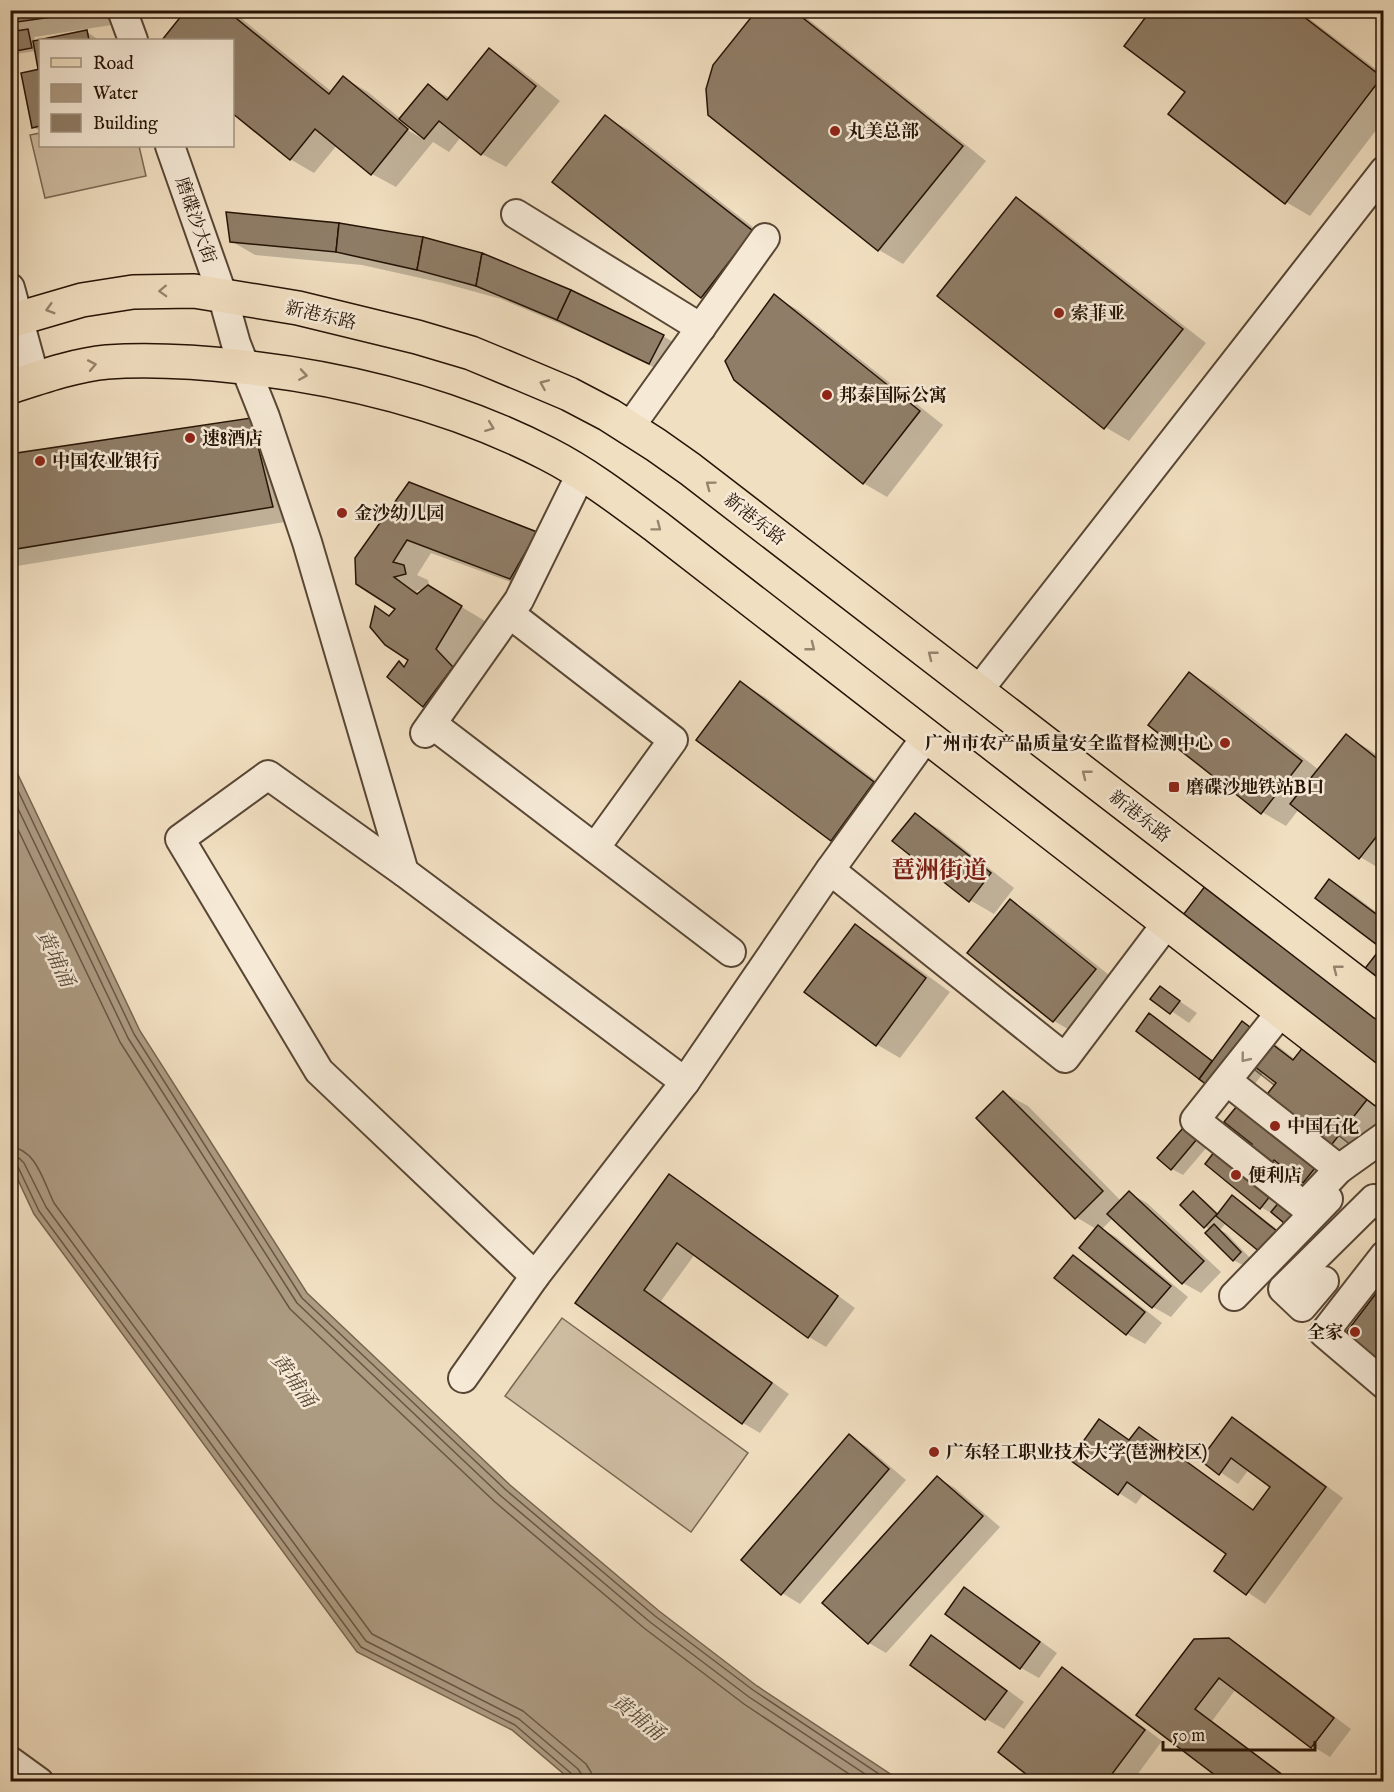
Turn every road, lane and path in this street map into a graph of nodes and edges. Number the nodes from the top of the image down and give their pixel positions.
1 (122, 10) edge
2 (133, 39) edge
3 (170, 147) edge
4 (1383, 171) edge
5 (516, 214) dead end
6 (765, 238) dead end
7 (222, 294) junction
8 (13, 309) edge
9 (701, 328) junction
10 (245, 367) junction
11 (23, 383) edge
12 (629, 428) junction
13 (581, 474) junction
14 (510, 614) junction
15 (978, 691) junction
16 (926, 736) junction
17 (595, 848) junction
18 (830, 870) junction
19 (404, 872) junction
20 (1167, 923) junction
21 (731, 952) dead end
22 (1383, 1004) edge
23 (1281, 1012) junction
24 (1227, 1081) junction
25 (685, 1082) junction
26 (1383, 1091) edge
27 (1383, 1139) edge
28 (1339, 1169) junction
29 (1383, 1207) edge
30 (1383, 1256) edge
31 (535, 1276) junction
32 (1324, 1281) dead end
33 (1234, 1296) dead end
34 (464, 1378) dead end
35 (1383, 1384) edge
36 (10, 1761) edge
37 (39, 1782) edge

1 - 2 street
3 - 7 street, 磨碟沙大街
4 - 15 street
5 - 9 street
6 - 9 street
7 -> 8 main road, 新港东路
7 - 10 street, 磨碟沙大街
12 -> 7 main road, 新港东路
8 - 11 street
9 - 12 street
11 -> 10 main road
10 -> 13 main road
10 - 19 street, 磨碟沙大街
15 -> 12 main road, 新港东路
13 - 14 street
13 -> 16 main road
14 - 17 street
14 - 17 street
22 -> 15 main road, 新港东路
16 - 18 street
16 - 20 main road
17 - 21 street
18 - 20 street
18 - 25 street
19 - 25 street
19 - 31 street
20 - 23 main road
23 -> 24 street
23 - 26 main road
24 - 28 street
24 - 28 street
25 - 31 street
27 - 28 street
27 - 33 street
29 - 32 street
30 - 35 street
31 - 34 street
36 - 37 street

